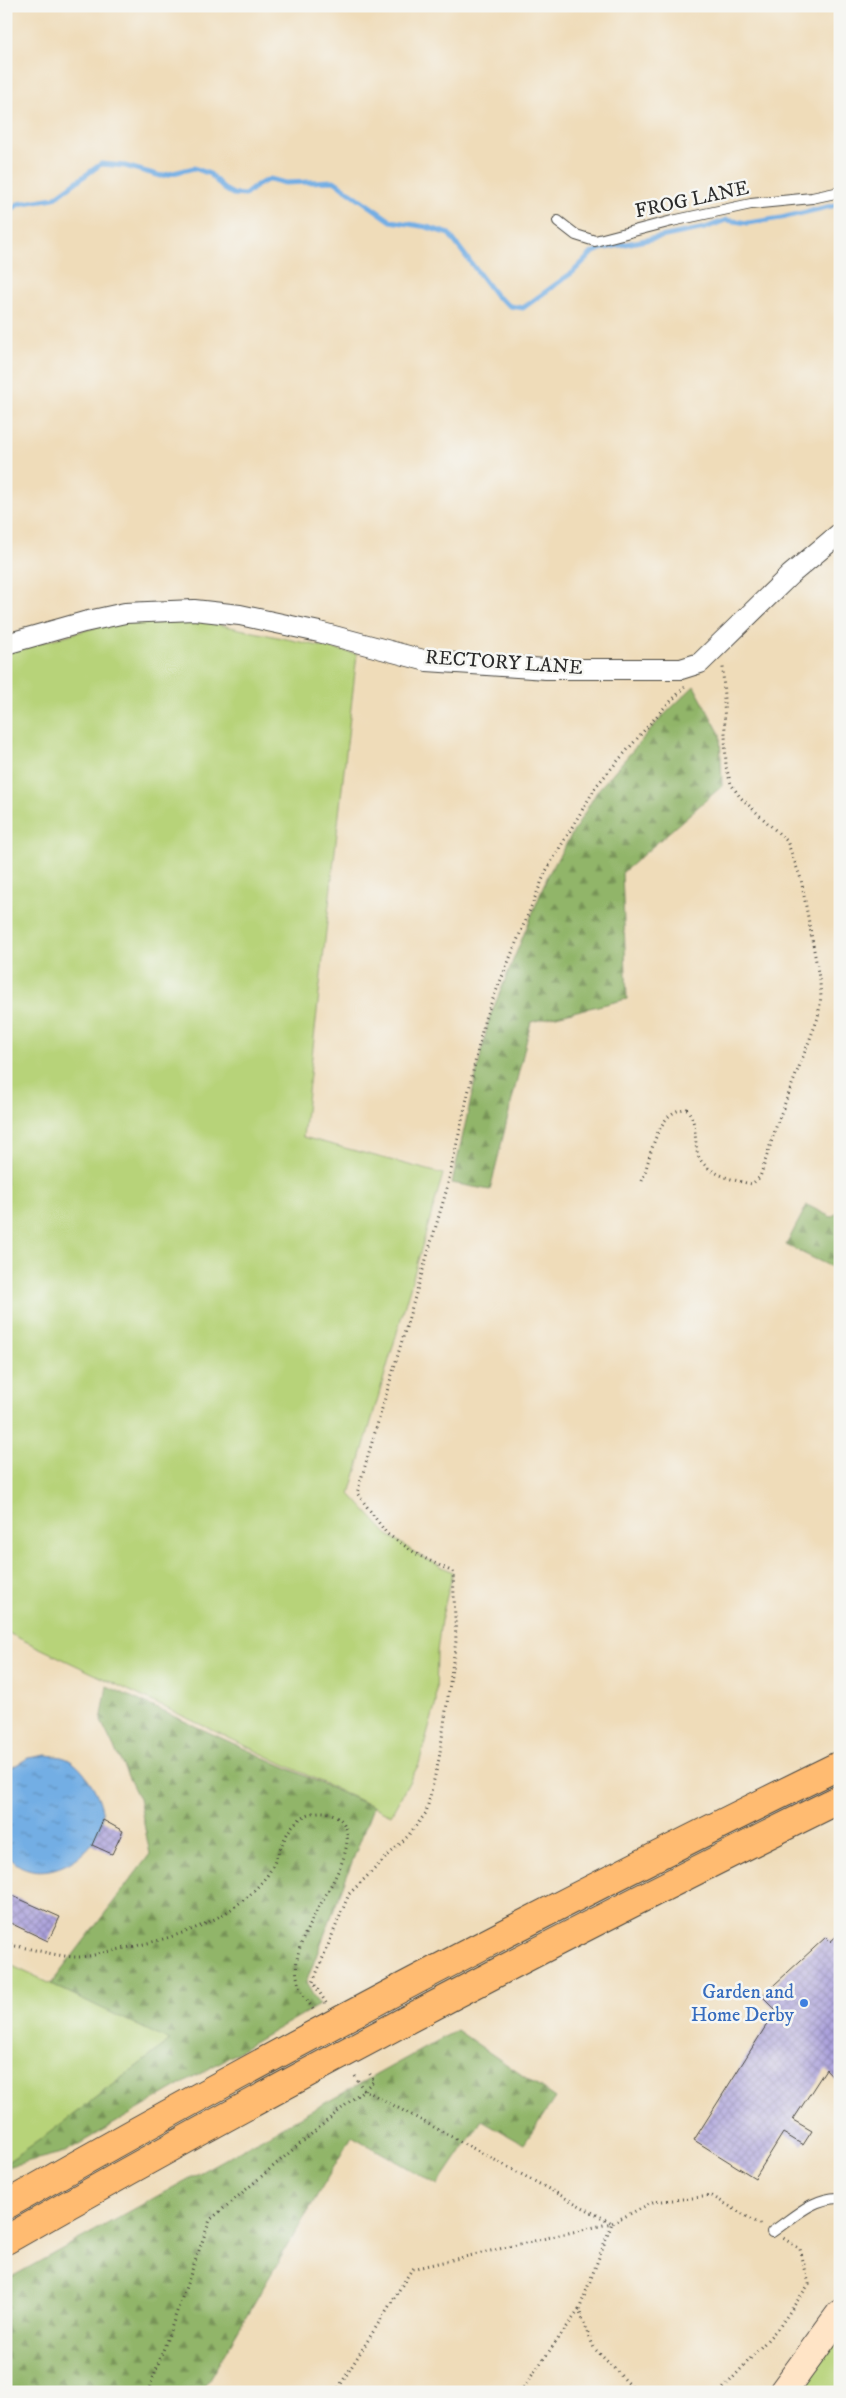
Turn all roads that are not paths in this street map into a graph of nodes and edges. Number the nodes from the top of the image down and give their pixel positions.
1 (840, 192) edge
2 (558, 221) dead end
3 (840, 533) edge
4 (6, 644) edge
5 (840, 1765) edge
6 (840, 1799) edge
7 (840, 2198) edge
8 (6, 2205) edge
9 (772, 2232) road end
10 (6, 2240) edge
11 (840, 2314) edge
12 (783, 2392) edge

1 - 2 lane, FROG LANE
3 - 4 street, RECTORY LANE
5 - 8 highway
6 - 10 highway
7 - 9 lane
11 - 12 main road

